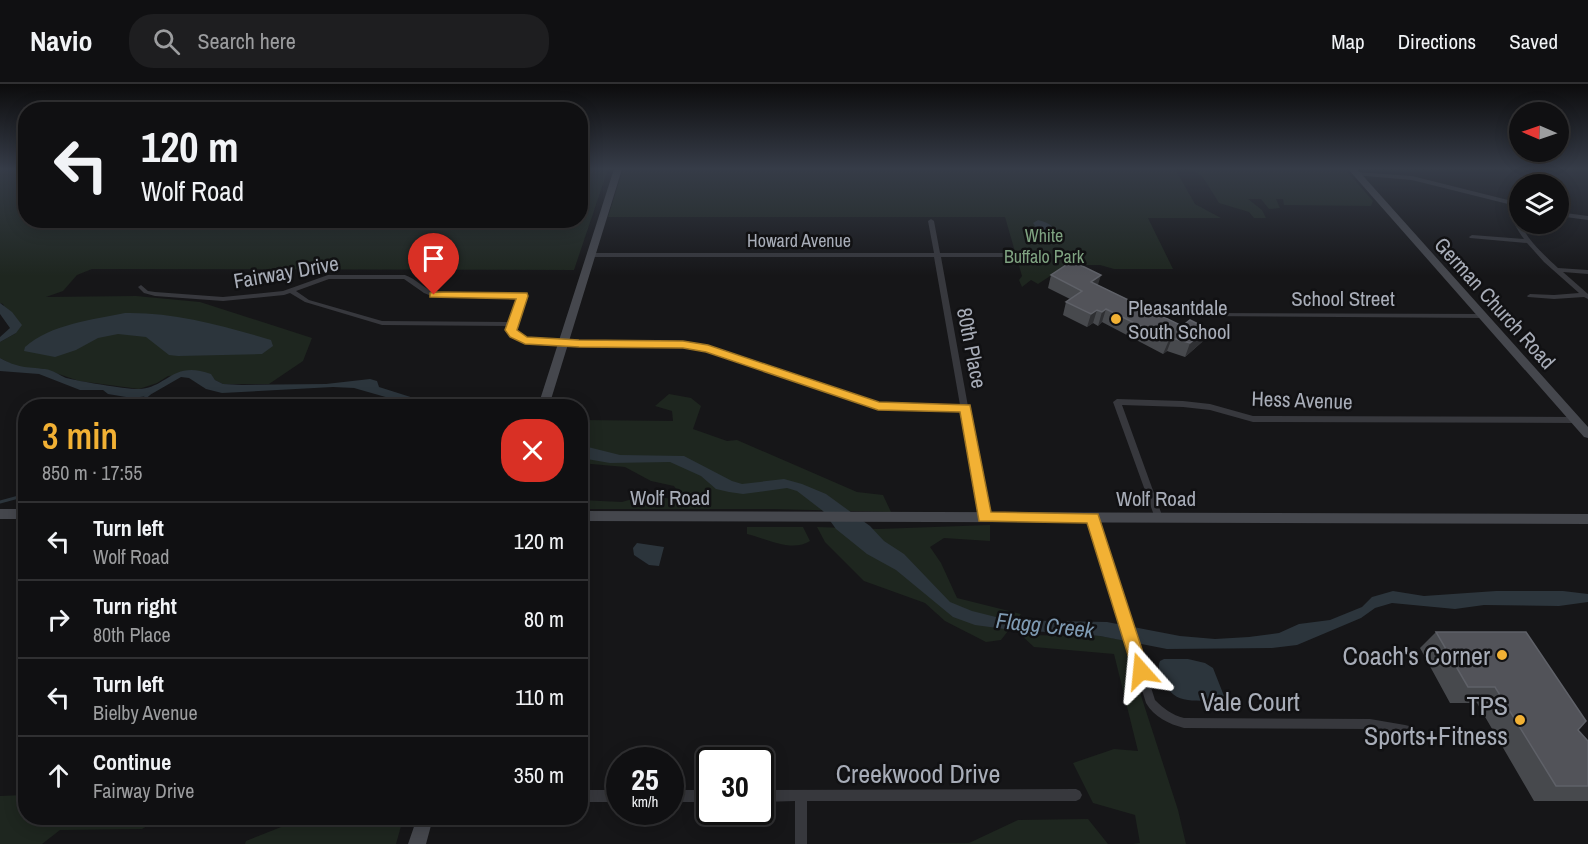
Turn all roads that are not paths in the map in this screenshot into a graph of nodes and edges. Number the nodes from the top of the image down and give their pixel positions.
1 (607, 204) edge
2 (1384, 204) edge
3 (1569, 215) edge
4 (1588, 218) edge
5 (931, 221) dead end
6 (1525, 234) edge
7 (1472, 237) dead end
8 (1529, 241) junction
9 (592, 255) junction
10 (936, 255) junction
11 (1006, 255) dead end
12 (1557, 270) junction
13 (1588, 272) edge
14 (141, 286) dead end
15 (292, 291) junction
16 (1530, 296) dead end
17 (1586, 296) edge
18 (1203, 315) dead end
19 (1483, 316) junction
20 (512, 324) junction
21 (562, 343) junction
22 (545, 399) edge
23 (965, 408) junction
24 (1575, 420) junction
25 (1588, 434) edge
26 (0, 514) edge
27 (18, 514) edge
28 (588, 516) edge
29 (984, 517) junction
30 (1093, 518) junction
31 (1159, 518) junction
32 (1588, 519) edge
33 (1404, 730) dead end
34 (1076, 795) dead end
35 (588, 796) edge
36 (606, 796) edge
37 (774, 796) edge
38 (801, 796) junction
39 (422, 825) edge
40 (417, 844) edge
41 (801, 844) edge

1 - 9 street
2 - 19 street, German Church Road
3 - 4 street
5 - 10 street, 80th Place
6 - 8 street
7 - 8 street
8 - 12 street
9 - 10 street, Howard Avenue
9 - 21 street
10 - 11 street, Howard Avenue
10 - 23 street, 80th Place
12 - 13 street
12 - 17 street
14 - 15 street, Fairway Drive
15 - 20 street
15 - 20 street, Fairway Drive
16 - 17 street
18 - 19 street, School Street
19 - 24 street, German Church Road
20 - 21 street
21 - 22 street
21 - 23 street
23 - 29 street, 80th Place
24 - 25 street, German Church Road
24 - 31 street, Hess Avenue
26 - 27 street
28 - 29 street, Wolf Road
29 - 30 street, Wolf Road
30 - 31 street, Wolf Road
30 - 33 street, Vale Court
31 - 32 street, Wolf Road
34 - 38 street, Creekwood Drive
35 - 36 street
37 - 38 street, Creekwood Drive
38 - 41 street
39 - 40 street

